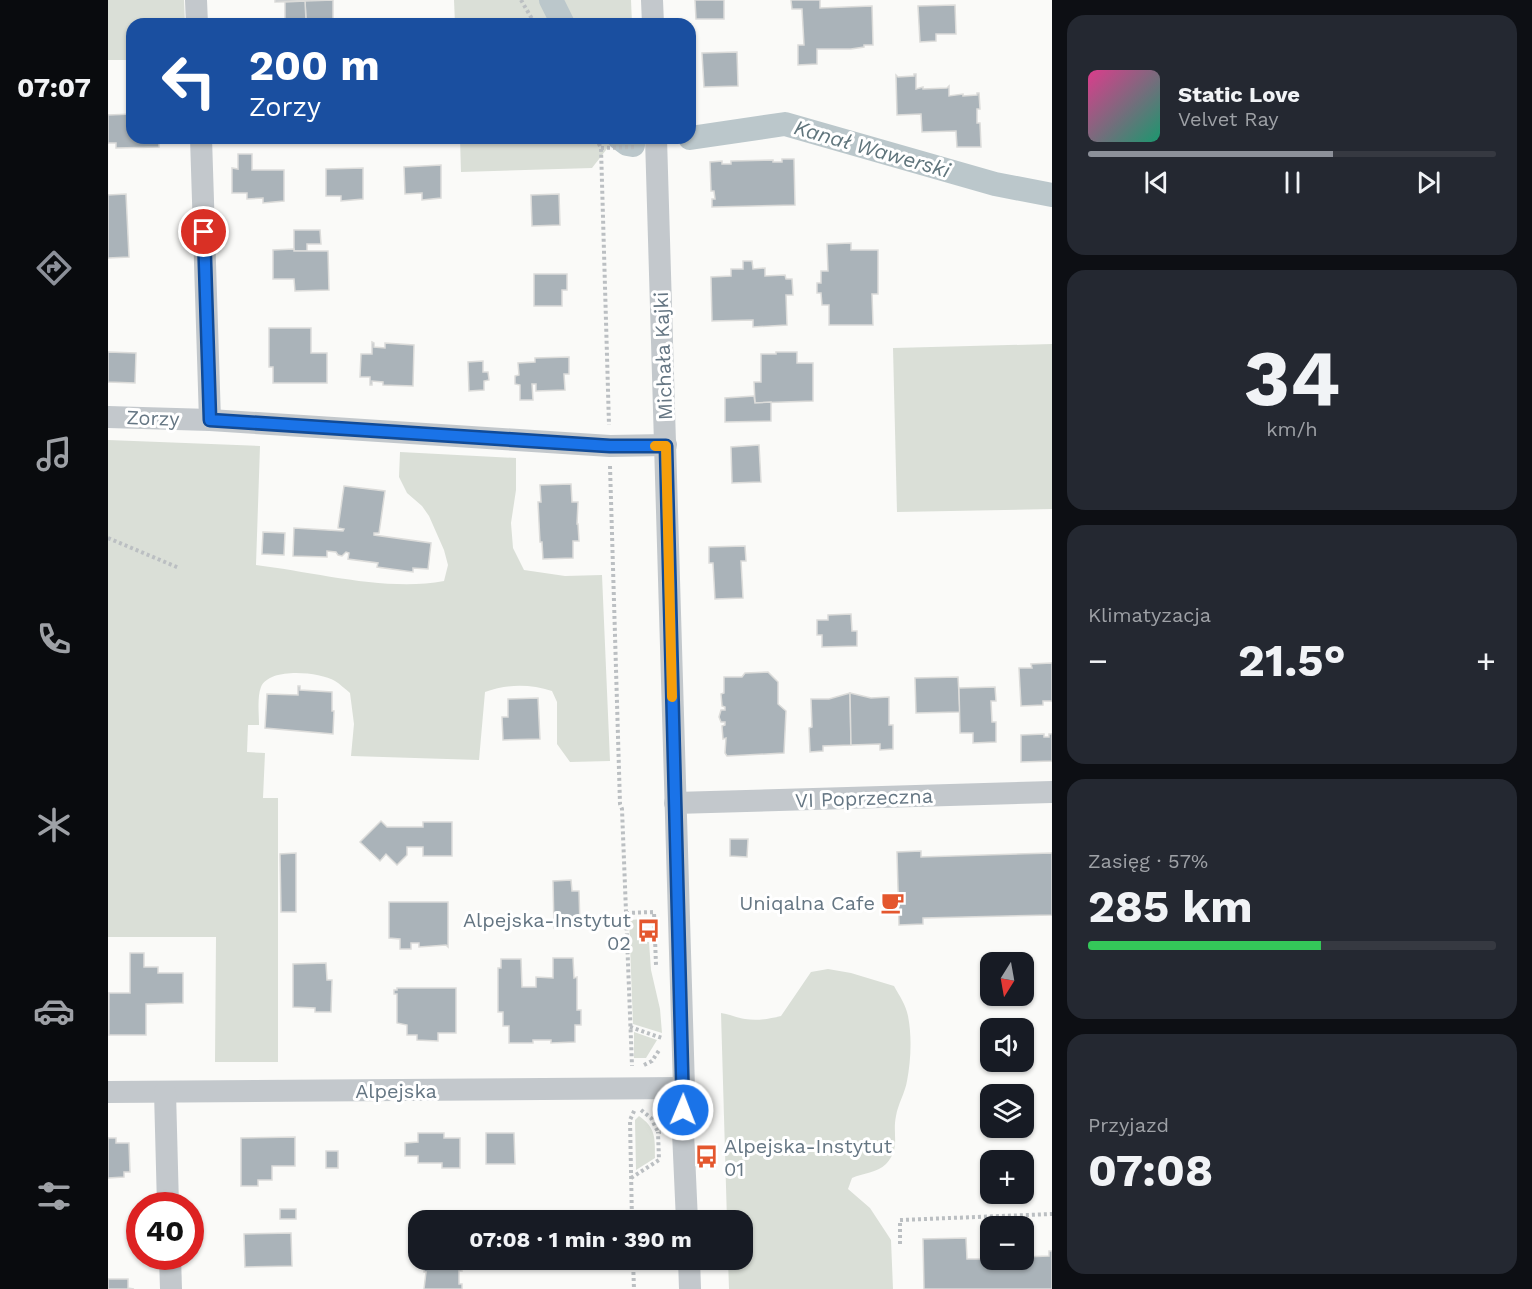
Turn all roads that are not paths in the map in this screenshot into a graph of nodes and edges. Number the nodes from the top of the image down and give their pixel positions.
1 (196, 0) edge
2 (652, 0) edge
3 (197, 18) edge
4 (653, 18) edge
5 (201, 144) edge
6 (656, 144) edge
7 (108, 417) edge
8 (210, 420) junction
9 (666, 446) junction
10 (1052, 792) edge
11 (675, 803) junction
12 (684, 1088) junction
13 (108, 1092) edge
14 (165, 1092) junction
15 (168, 1192) edge
16 (686, 1210) edge
17 (170, 1270) edge
18 (689, 1270) edge
19 (171, 1289) edge
20 (690, 1289) edge

1 - 3 street
2 - 4 street
5 - 8 street
6 - 9 street, Michała Kajki
7 - 8 street, Zorzy
8 - 9 street, Zorzy
9 - 11 street, Michała Kajki
10 - 11 street, VI Poprzeczna
11 - 12 street, Michała Kajki
12 - 14 street, Alpejska
12 - 16 street, Michała Kajki
13 - 14 street, Alpejska
14 - 15 street
17 - 19 street
18 - 20 street

